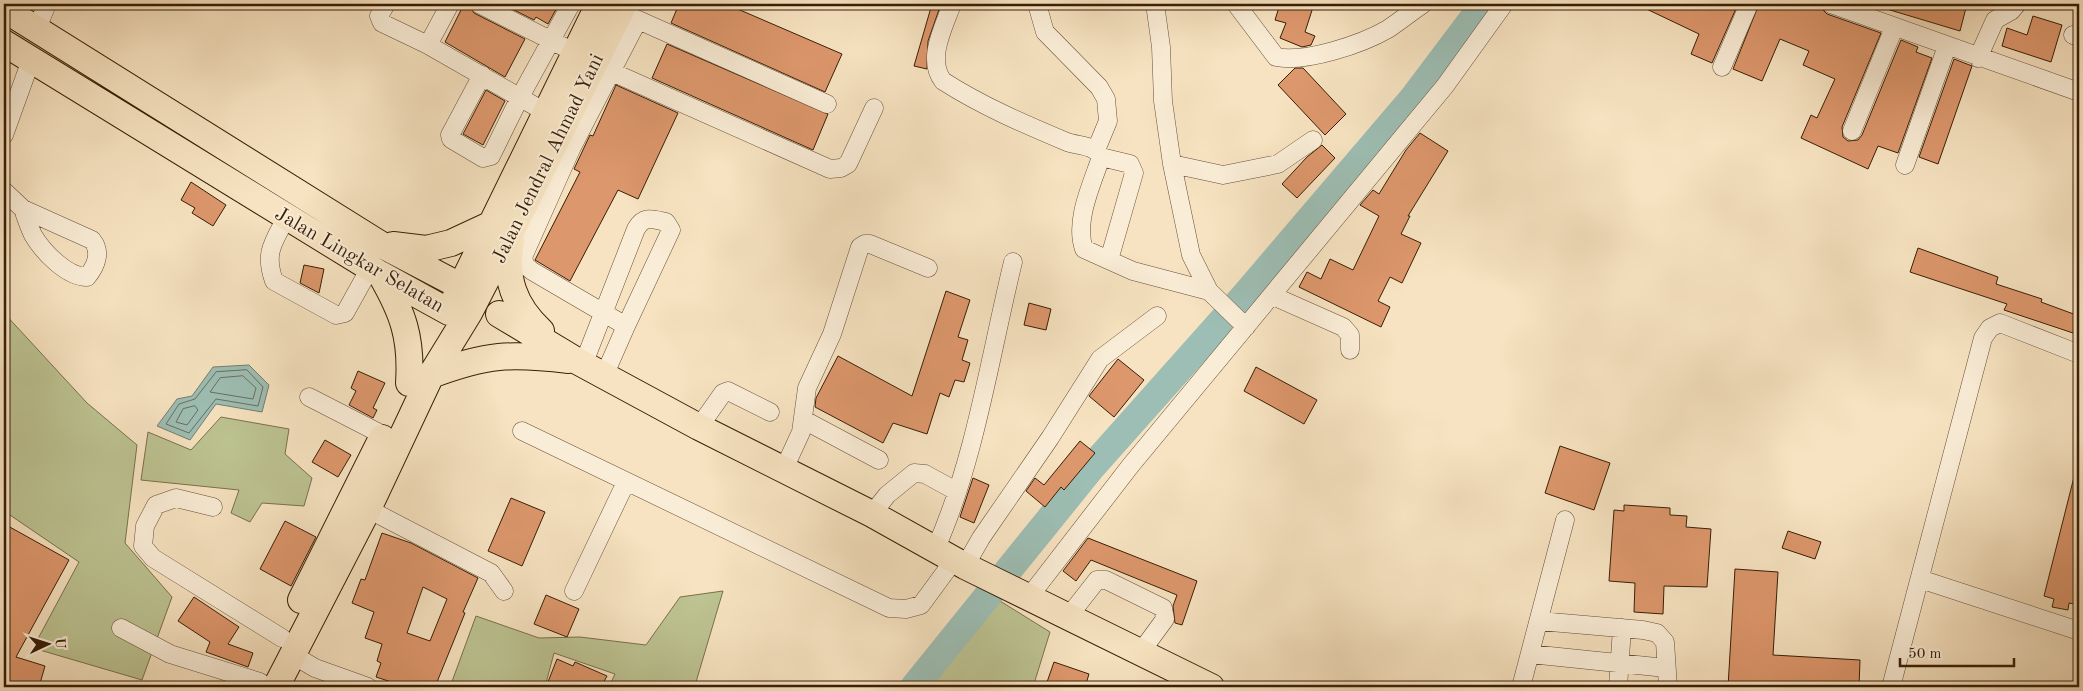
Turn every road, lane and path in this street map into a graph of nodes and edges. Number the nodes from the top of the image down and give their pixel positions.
1 (48, 4) edge
2 (386, 4) edge
3 (450, 4) edge
4 (479, 4) edge
5 (571, 4) edge
6 (952, 4) edge
7 (1037, 4) edge
8 (1236, 4) edge
9 (1423, 4) edge
10 (1504, 4) edge
11 (1749, 4) edge
12 (1831, 4) edge
13 (2017, 4) edge
14 (620, 9) edge
15 (4, 10) edge
16 (1156, 11) dead end
17 (1894, 28) junction
18 (36, 30) junction
19 (552, 41) junction
20 (4, 43) edge
21 (428, 45) junction
22 (1947, 46) junction
23 (576, 53) junction
24 (1978, 58) junction
25 (31, 60) junction
26 (1722, 67) dead end
27 (612, 72) junction
28 (482, 75) junction
29 (2079, 92) edge
30 (520, 97) junction
31 (827, 104) dead end
32 (874, 108) dead end
33 (547, 113) junction
34 (1852, 131) dead end
35 (4, 134) edge
36 (1313, 140) dead end
37 (1098, 153) junction
38 (1172, 164) junction
39 (1905, 165) dead end
40 (525, 180) junction
41 (4, 191) edge
42 (23, 209) dead end
43 (286, 218) junction
44 (503, 227) junction
45 (380, 244) junction
46 (1109, 260) junction
47 (1013, 262) dead end
48 (928, 268) dead end
49 (375, 271) junction
50 (473, 286) junction
51 (1213, 295) junction
52 (1273, 296) junction
53 (458, 312) junction
54 (603, 313) junction
55 (499, 314) junction
56 (1157, 316) dead end
57 (1241, 323) junction
58 (626, 326) junction
59 (1350, 350) dead end
60 (2079, 354) edge
61 (584, 365) junction
62 (420, 379) junction
63 (309, 397) dead end
64 (770, 412) dead end
65 (804, 420) junction
66 (699, 427) junction
67 (522, 431) dead end
68 (383, 435) junction
69 (879, 460) dead end
70 (784, 469) junction
71 (626, 482) junction
72 (956, 491) junction
73 (213, 507) dead end
74 (368, 510) junction
75 (872, 514) junction
76 (1565, 520) dead end
77 (952, 558) junction
78 (1920, 579) junction
79 (504, 591) dead end
80 (574, 591) dead end
81 (1026, 596) junction
82 (1068, 617) junction
83 (1539, 621) junction
84 (120, 628) dead end
85 (1622, 628) junction
86 (2079, 631) edge
87 (288, 647) junction
88 (1140, 653) junction
89 (1530, 654) junction
90 (1619, 663) junction
91 (1666, 668) junction
92 (265, 685) edge
93 (368, 687) edge
94 (1211, 687) edge
95 (1521, 687) edge
96 (1618, 687) edge
97 (1668, 687) edge
98 (1891, 687) edge

1 - 18 street
2 - 21 street
3 - 21 street
4 - 19 street
5 - 19 street
6 - 37 street
7 - 37 street
8 - 9 street
10 - 52 street
11 - 26 street
12 - 17 street
13 - 24 street
14 - 23 highway, Jalan Jendral Ahmad Yani
14 - 27 street
14 - 31 street
14 - 40 highway, Jalan Jendral Ahmad Yani
15 - 18 highway, Jalan Lingkar Selatan
16 - 38 street
17 - 22 street
17 - 34 street
18 - 45 highway, Jalan Lingkar Selatan
19 - 23 street
19 - 30 street
20 - 25 highway, Jalan Lingkar Selatan
21 - 28 street
22 - 24 street
22 - 39 street
23 - 33 highway, Jalan Jendral Ahmad Yani
24 - 29 street
25 - 35 street
25 - 43 highway, Jalan Lingkar Selatan
27 - 32 street
27 - 54 street
28 - 30 street
28 - 30 street
30 - 33 street
33 - 40 highway, Jalan Jendral Ahmad Yani
36 - 38 street
37 - 46 street
37 - 46 street
38 - 51 street
40 - 44 highway, Jalan Jendral Ahmad Yani
41 - 42 street
43 - 49 highway, Jalan Lingkar Selatan
43 - 49 street
44 - 45 highway
44 - 50 highway, Jalan Jendral Ahmad Yani
44 - 61 highway
45 - 50 highway, Jalan Lingkar Selatan
46 - 51 street
47 - 72 street
48 - 65 street
49 - 53 highway, Jalan Lingkar Selatan
49 - 62 highway
50 - 53 highway, Jalan Jendral Ahmad Yani
50 - 55 highway, Jalan Lingkar Selatan
51 - 57 street
52 - 57 street
52 - 59 street
53 - 55 highway, Jalan Lingkar Selatan
53 - 62 highway, Jalan Jendral Ahmad Yani
54 - 58 street
54 - 58 street
54 - 61 street
55 - 61 highway
56 - 77 street
57 - 81 street
58 - 61 street
60 - 78 street
61 - 62 highway
61 - 66 highway
62 - 68 highway
62 - 74 highway
63 - 68 street
64 - 66 street
65 - 69 street
65 - 70 street
66 - 70 highway
67 - 71 street
68 - 87 highway
70 - 75 highway
71 - 77 street
71 - 80 street
72 - 75 street
72 - 77 street
73 - 87 street
74 - 79 street
74 - 87 highway
75 - 77 highway
76 - 83 street
77 - 81 highway
78 - 86 street
78 - 98 street
81 - 82 highway
82 - 88 highway
82 - 88 street
83 - 85 street
83 - 89 street
84 - 92 street
85 - 90 street
85 - 91 street
87 - 92 highway
87 - 93 street
88 - 94 highway
89 - 90 street
89 - 95 street
90 - 91 street
90 - 96 street
91 - 97 street

